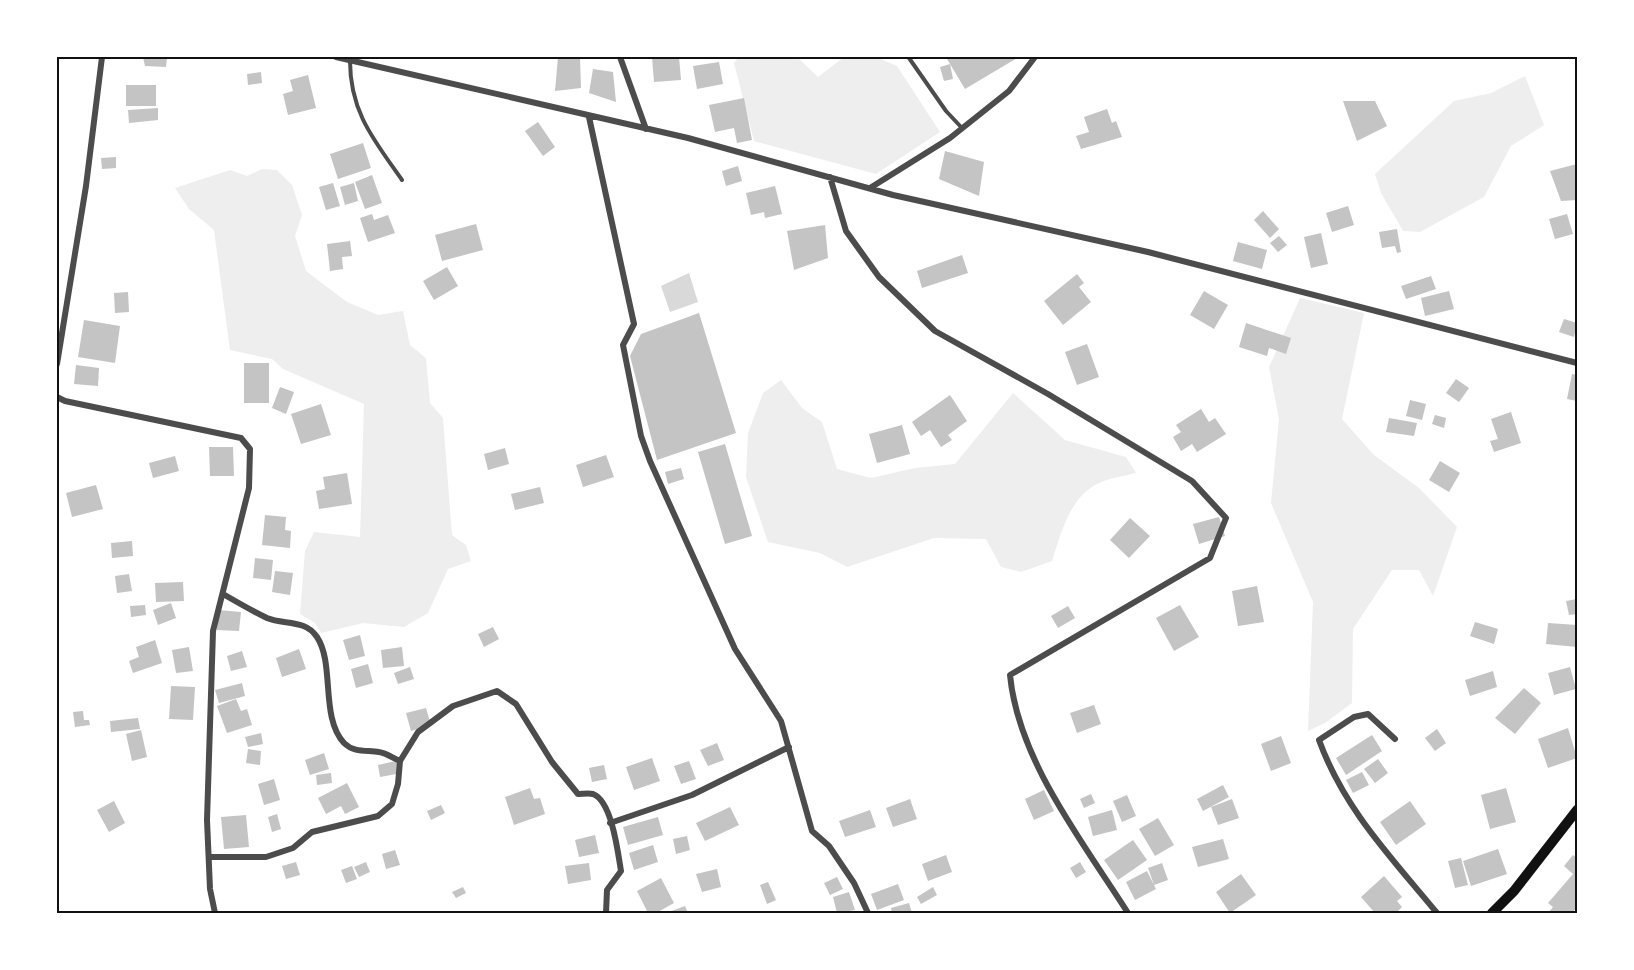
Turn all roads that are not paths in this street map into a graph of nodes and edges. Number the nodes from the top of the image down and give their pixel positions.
1 (102, 57) edge
2 (336, 57) edge
3 (620, 57) edge
4 (1035, 57) edge
5 (909, 58) edge
6 (350, 60) junction
7 (588, 117) junction
8 (962, 128) junction
9 (646, 129) junction
10 (830, 177) junction
11 (402, 180) dead end
12 (870, 189) junction
13 (1577, 363) edge
14 (57, 364) edge
15 (57, 396) edge
16 (223, 594) junction
17 (1395, 739) dead end
18 (789, 747) junction
19 (400, 761) junction
20 (1577, 810) edge
21 (610, 823) junction
22 (209, 857) junction
23 (215, 913) edge
24 (606, 913) edge
25 (868, 913) edge
26 (1128, 913) edge
27 (1437, 913) edge
28 (1492, 913) edge

1 - 14 street
2 - 6 street
3 - 9 street
4 - 8 street
5 - 8 lane
6 - 7 street
6 - 11 lane
7 - 9 street
7 - 18 street
8 - 12 street
9 - 10 street
10 - 12 street
10 - 26 street
12 - 13 street
15 - 16 street
16 - 19 street
16 - 22 street
17 - 27 street
18 - 21 street
18 - 25 street
19 - 21 street
19 - 22 street
20 - 28 main road
21 - 24 street
22 - 23 street

